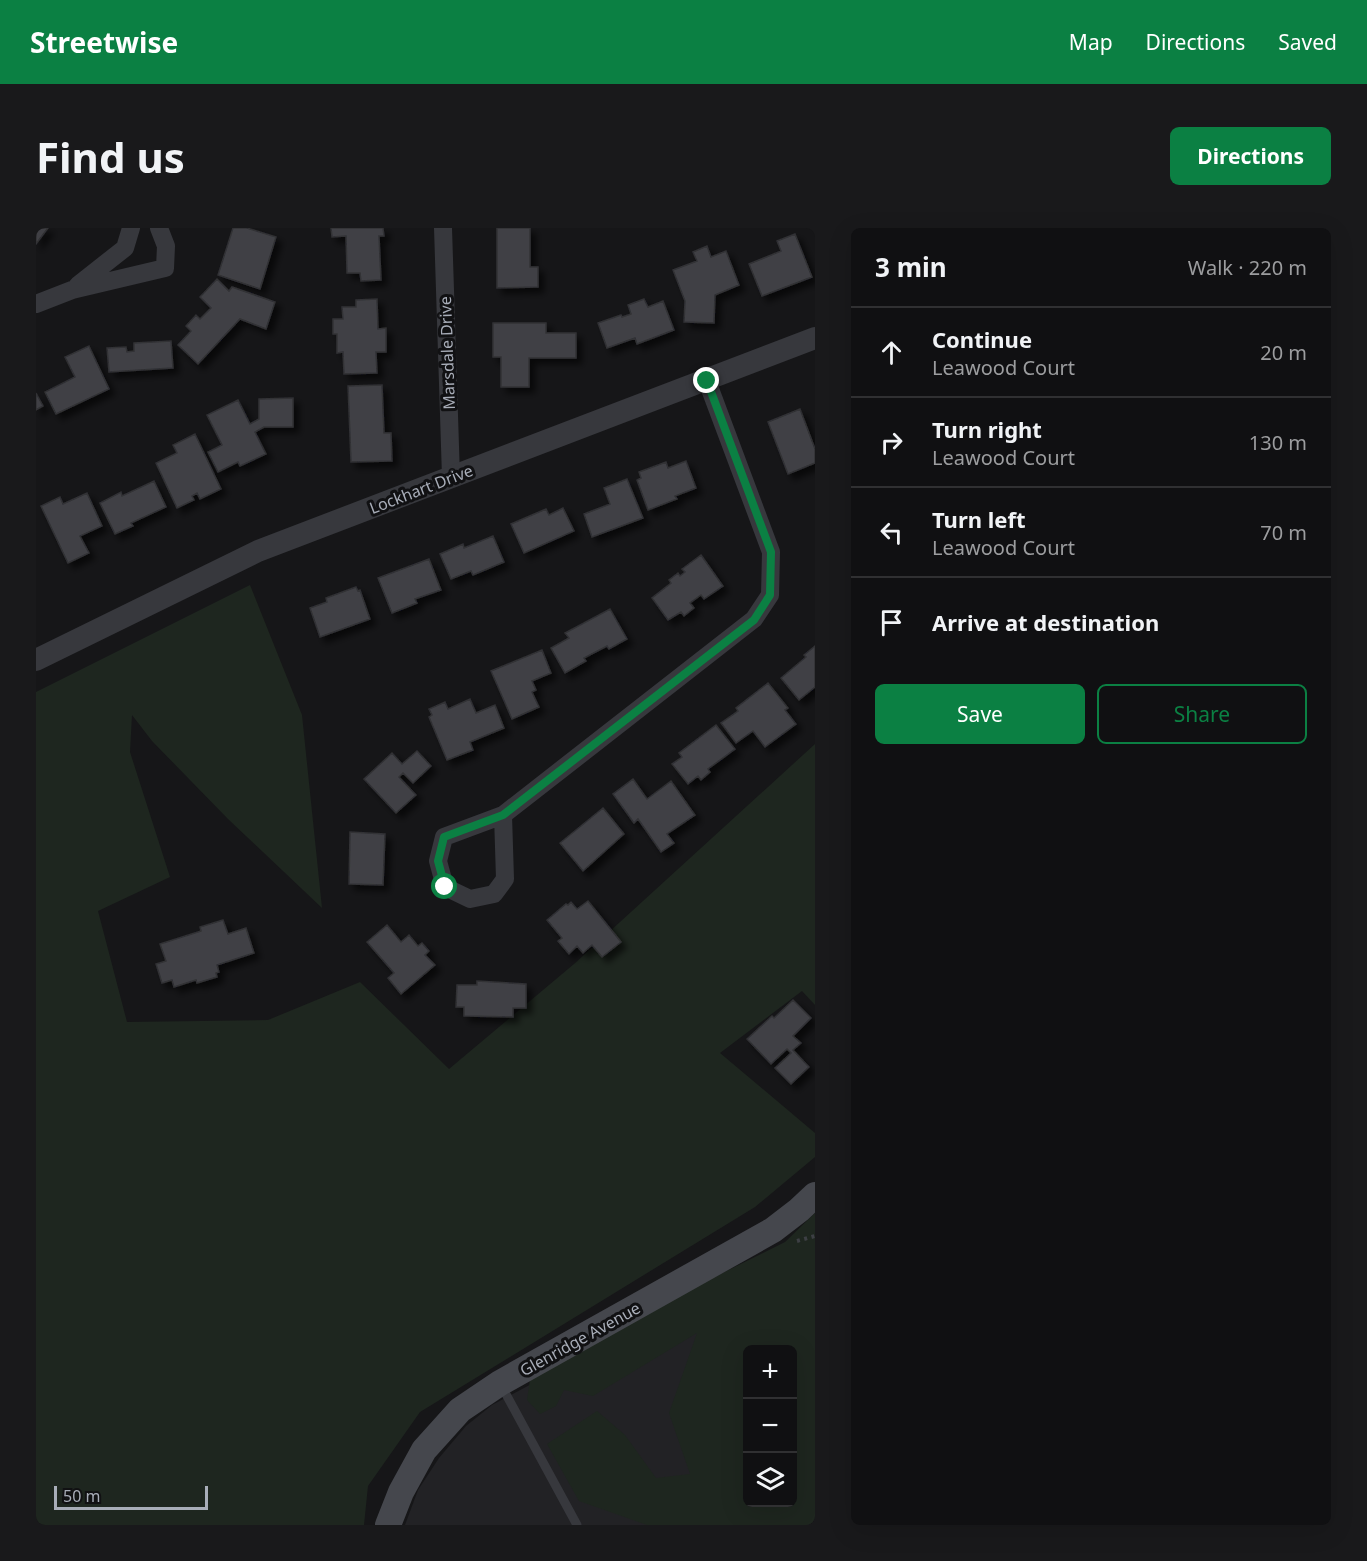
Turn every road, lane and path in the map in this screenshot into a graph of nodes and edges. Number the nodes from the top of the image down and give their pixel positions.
1 (130, 228) edge
2 (159, 228) edge
3 (443, 228) edge
4 (72, 290) junction
5 (36, 304) edge
6 (815, 338) edge
7 (707, 381) junction
8 (451, 477) junction
9 (36, 660) edge
10 (503, 815) junction
11 (815, 1195) edge
12 (500, 1383) junction
13 (388, 1525) edge
14 (577, 1525) edge

1 - 4 street
2 - 4 street
3 - 8 street, Marsdale Drive
4 - 5 street
6 - 7 street, Lockhart Drive
7 - 8 street, Lockhart Drive
7 - 10 street
8 - 9 street, Lockhart Drive
10 - 10 street
11 - 12 main road, Glenridge Avenue
12 - 13 main road, Glenridge Avenue
12 - 14 lane

